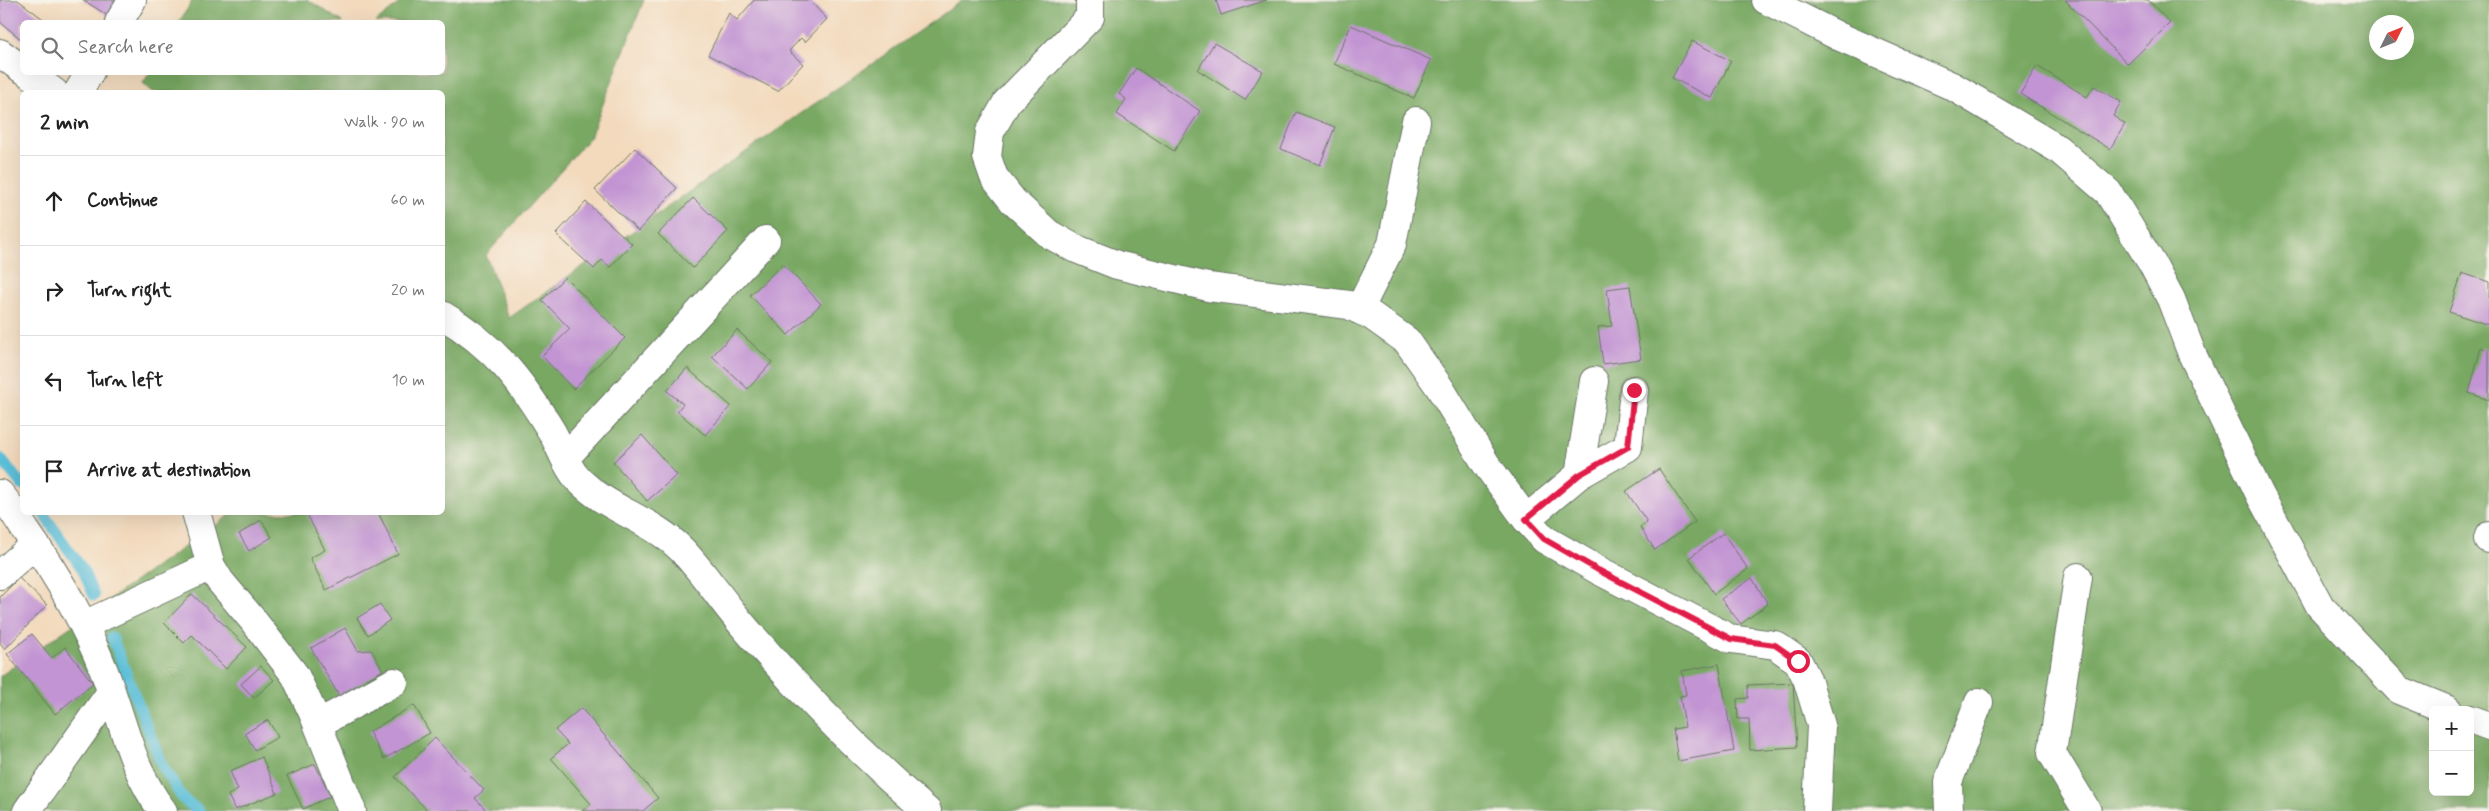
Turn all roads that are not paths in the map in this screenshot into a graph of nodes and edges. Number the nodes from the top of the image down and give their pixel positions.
1 (132, 0) edge
2 (1090, 0) edge
3 (1766, 0) edge
4 (120, 20) edge
5 (0, 53) edge
6 (20, 68) edge
7 (31, 75) edge
8 (88, 75) edge
9 (51, 90) edge
10 (79, 90) edge
11 (1416, 121) dead end
12 (766, 240) dead end
13 (1359, 310) junction
14 (445, 317) edge
15 (1594, 381) dead end
16 (1634, 390) dead end
17 (566, 457) junction
18 (1579, 475) junction
19 (0, 494) edge
20 (197, 515) edge
21 (1526, 519) junction
22 (35, 544) junction
23 (211, 566) junction
24 (0, 575) edge
25 (2078, 577) dead end
26 (84, 625) junction
27 (394, 682) dead end
28 (111, 692) junction
29 (1979, 702) dead end
30 (2438, 706) edge
31 (2474, 720) edge
32 (318, 724) junction
33 (2489, 726) edge
34 (27, 811) edge
35 (163, 811) edge
36 (352, 811) edge
37 (927, 811) edge
38 (1817, 811) edge
39 (1949, 811) edge
40 (2088, 811) edge

1 - 4 street
2 - 13 street
3 - 30 street
5 - 6 street
7 - 9 street
8 - 10 street
11 - 13 street
12 - 17 street
13 - 21 street
14 - 17 street
15 - 18 street
16 - 18 street
17 - 37 street
18 - 21 street
19 - 22 street
20 - 23 street
21 - 38 street
22 - 24 street
22 - 26 street
23 - 26 street
23 - 32 street
25 - 40 street
26 - 28 street
27 - 32 street
28 - 34 street
28 - 35 street
29 - 39 street
31 - 33 street
32 - 36 street

